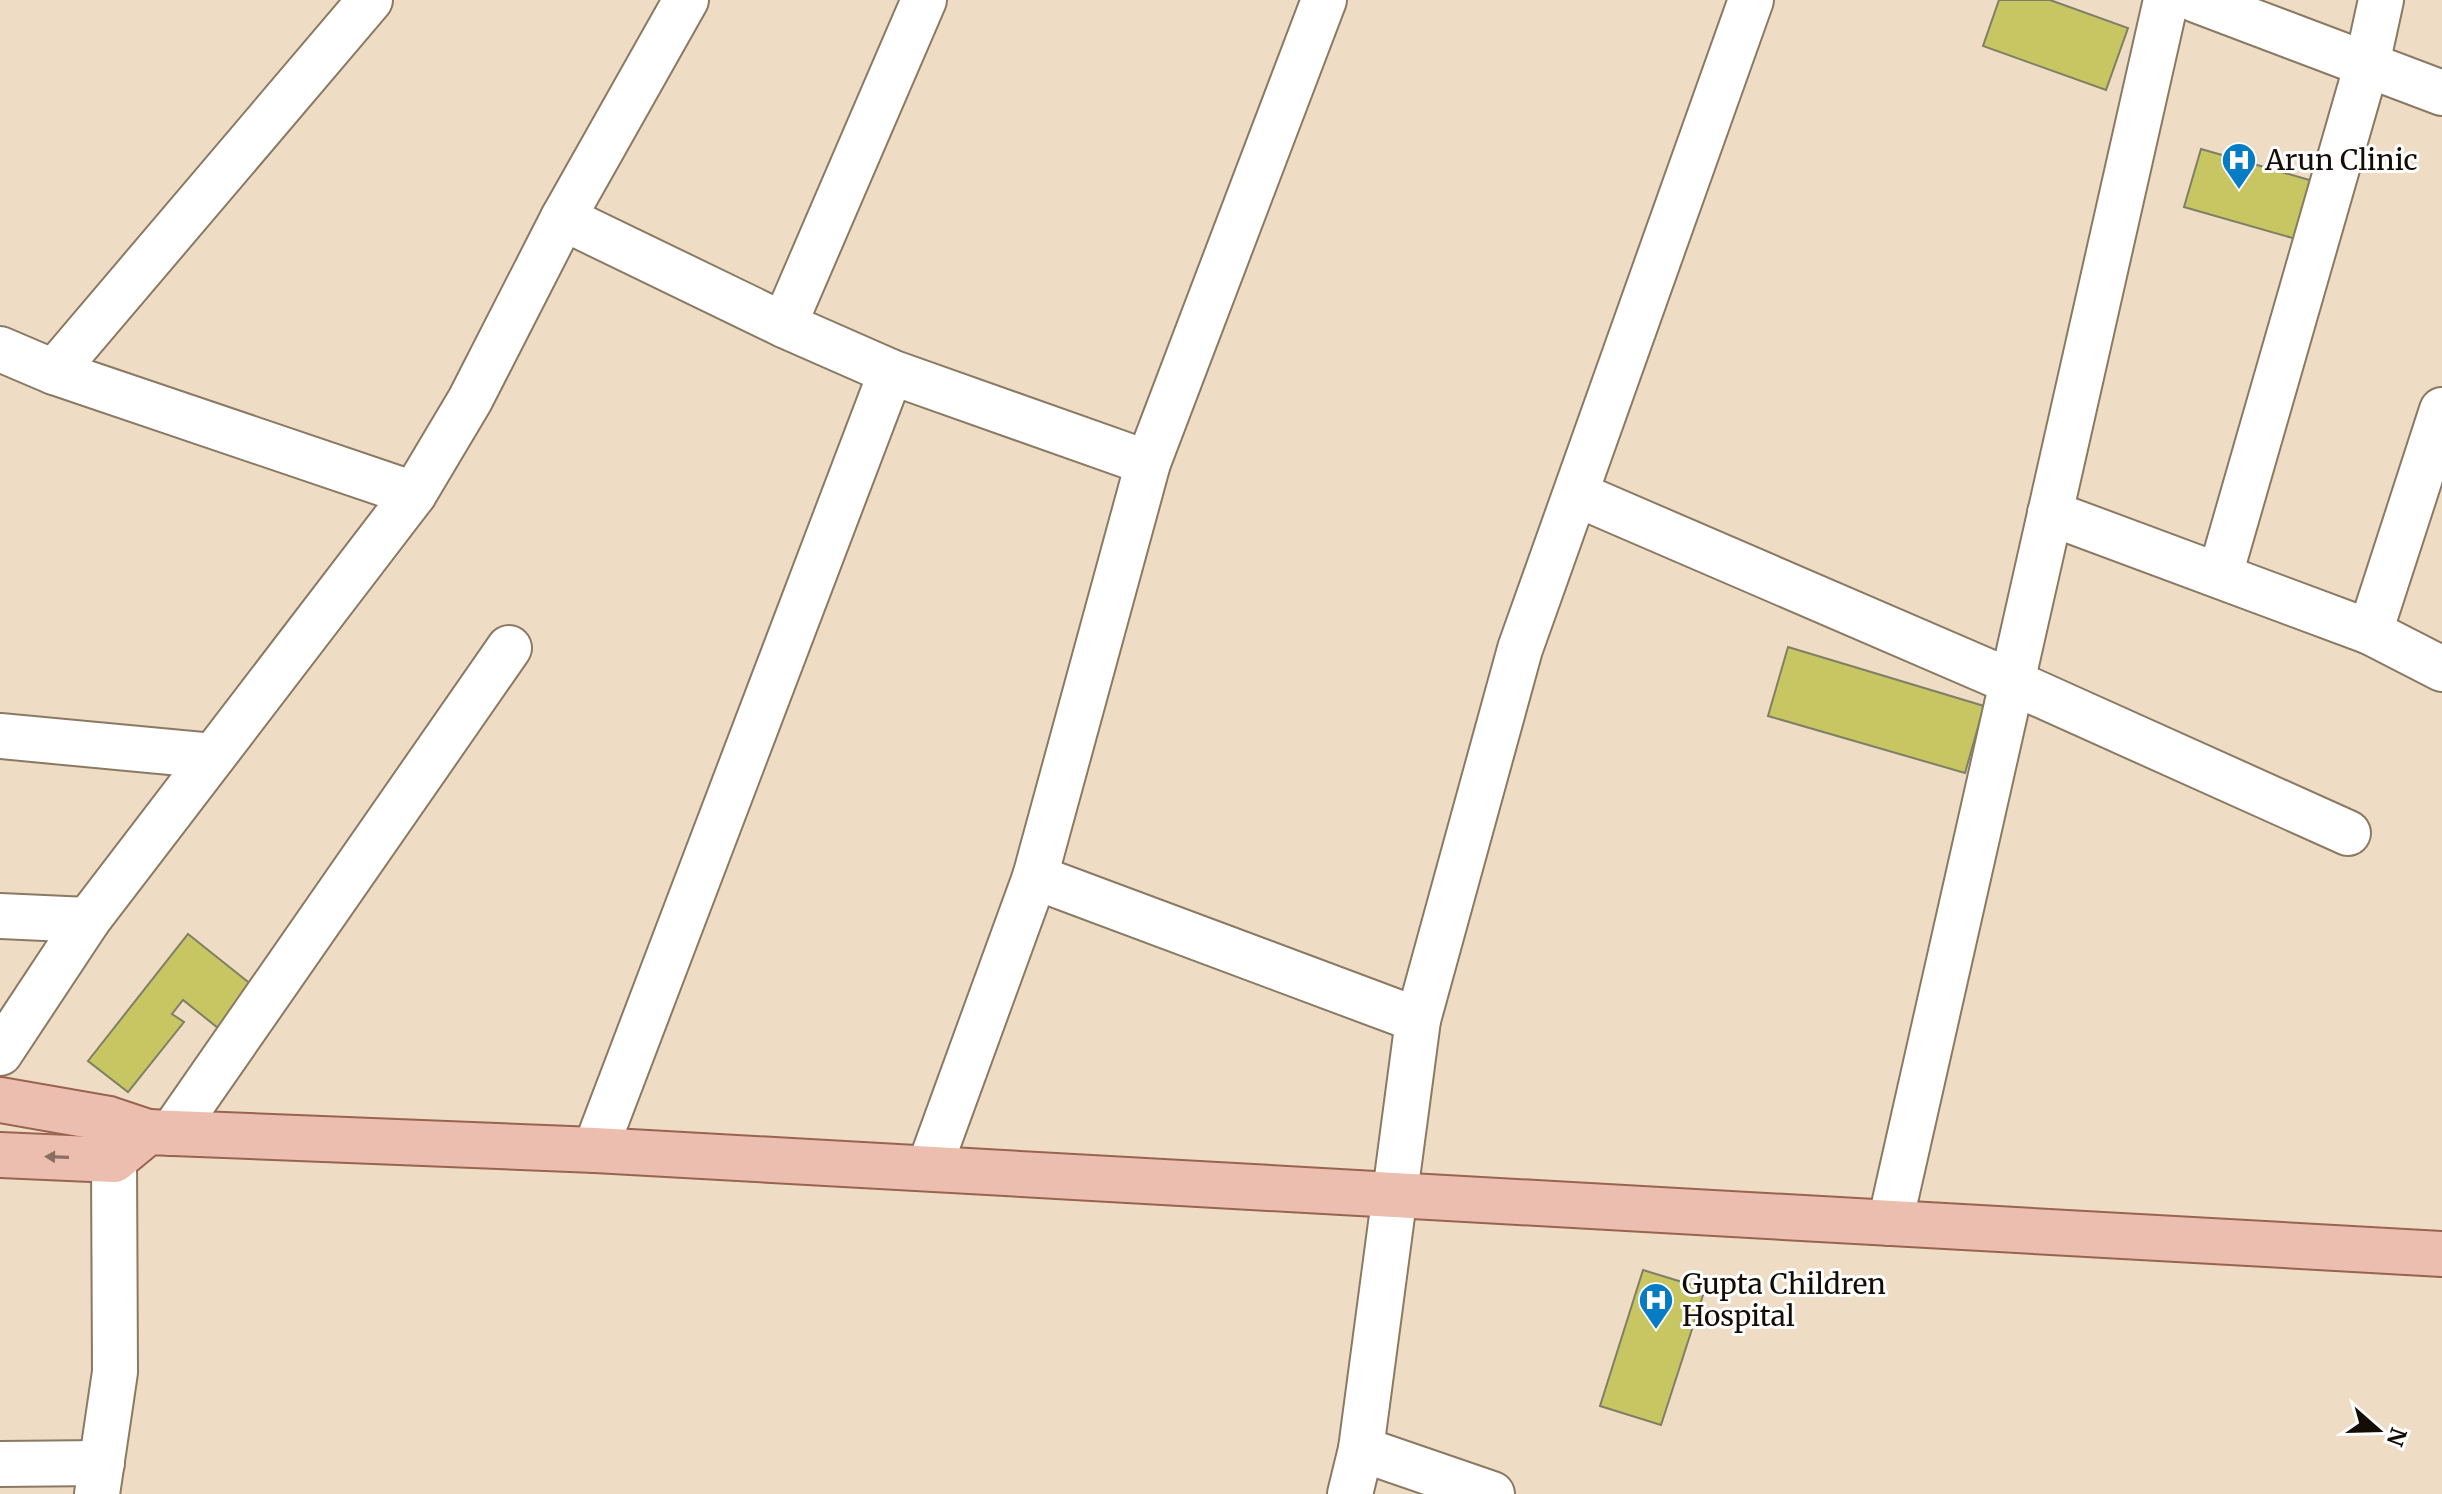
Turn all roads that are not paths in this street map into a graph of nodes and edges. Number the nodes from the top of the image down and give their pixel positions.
1 (370, 0) edge
2 (686, 0) edge
3 (924, 0) edge
4 (1324, 0) edge
5 (1751, 0) edge
6 (2166, 0) edge
7 (2196, 0) edge
8 (2381, 0) edge
9 (2367, 64) junction
10 (2442, 93) edge
11 (563, 218) junction
12 (784, 325) junction
13 (0, 349) edge
14 (54, 372) junction
15 (891, 372) junction
16 (2442, 410) edge
17 (1148, 463) junction
18 (414, 494) junction
19 (1576, 494) junction
20 (2050, 513) junction
21 (2220, 575) junction
22 (2370, 632) junction
23 (509, 648) dead end
24 (2442, 669) edge
25 (2012, 682) junction
26 (0, 736) edge
27 (213, 756) junction
28 (2348, 833) dead end
29 (1035, 877) junction
30 (0, 916) edge
31 (88, 920) junction
32 (1418, 1020) junction
33 (0, 1053) edge
34 (0, 1100) edge
35 (136, 1136) junction
36 (595, 1150) junction
37 (0, 1155) edge
38 (929, 1168) junction
39 (1395, 1195) junction
40 (1890, 1223) junction
41 (2442, 1254) edge
42 (1361, 1449) junction
43 (0, 1464) edge
44 (99, 1479) edge
45 (1350, 1494) edge
46 (1492, 1494) edge

1 - 14 street
2 - 11 street
3 - 12 street
4 - 17 street
5 - 19 street
6 - 20 street
7 - 9 street
8 - 9 street
9 - 10 street
9 - 21 street
11 - 12 street
11 - 18 street
12 - 15 street
13 - 14 street
14 - 18 street
15 - 17 street
15 - 36 street
16 - 22 street
17 - 29 street
18 - 27 street
19 - 25 street
19 - 32 street
20 - 21 street
20 - 25 street
21 - 22 street
22 - 24 street
23 - 35 street
25 - 28 street
25 - 40 street
26 - 27 street
27 - 31 street
29 - 32 street
29 - 38 street
30 - 31 street
31 - 33 street
32 - 39 street
34 - 35 main road
35 - 36 main road
35 -> 37 main road
35 - 44 street
36 - 38 main road
38 - 39 main road
39 - 40 main road
39 - 42 street
40 - 41 main road
42 - 45 street
42 - 46 street
43 - 44 street

